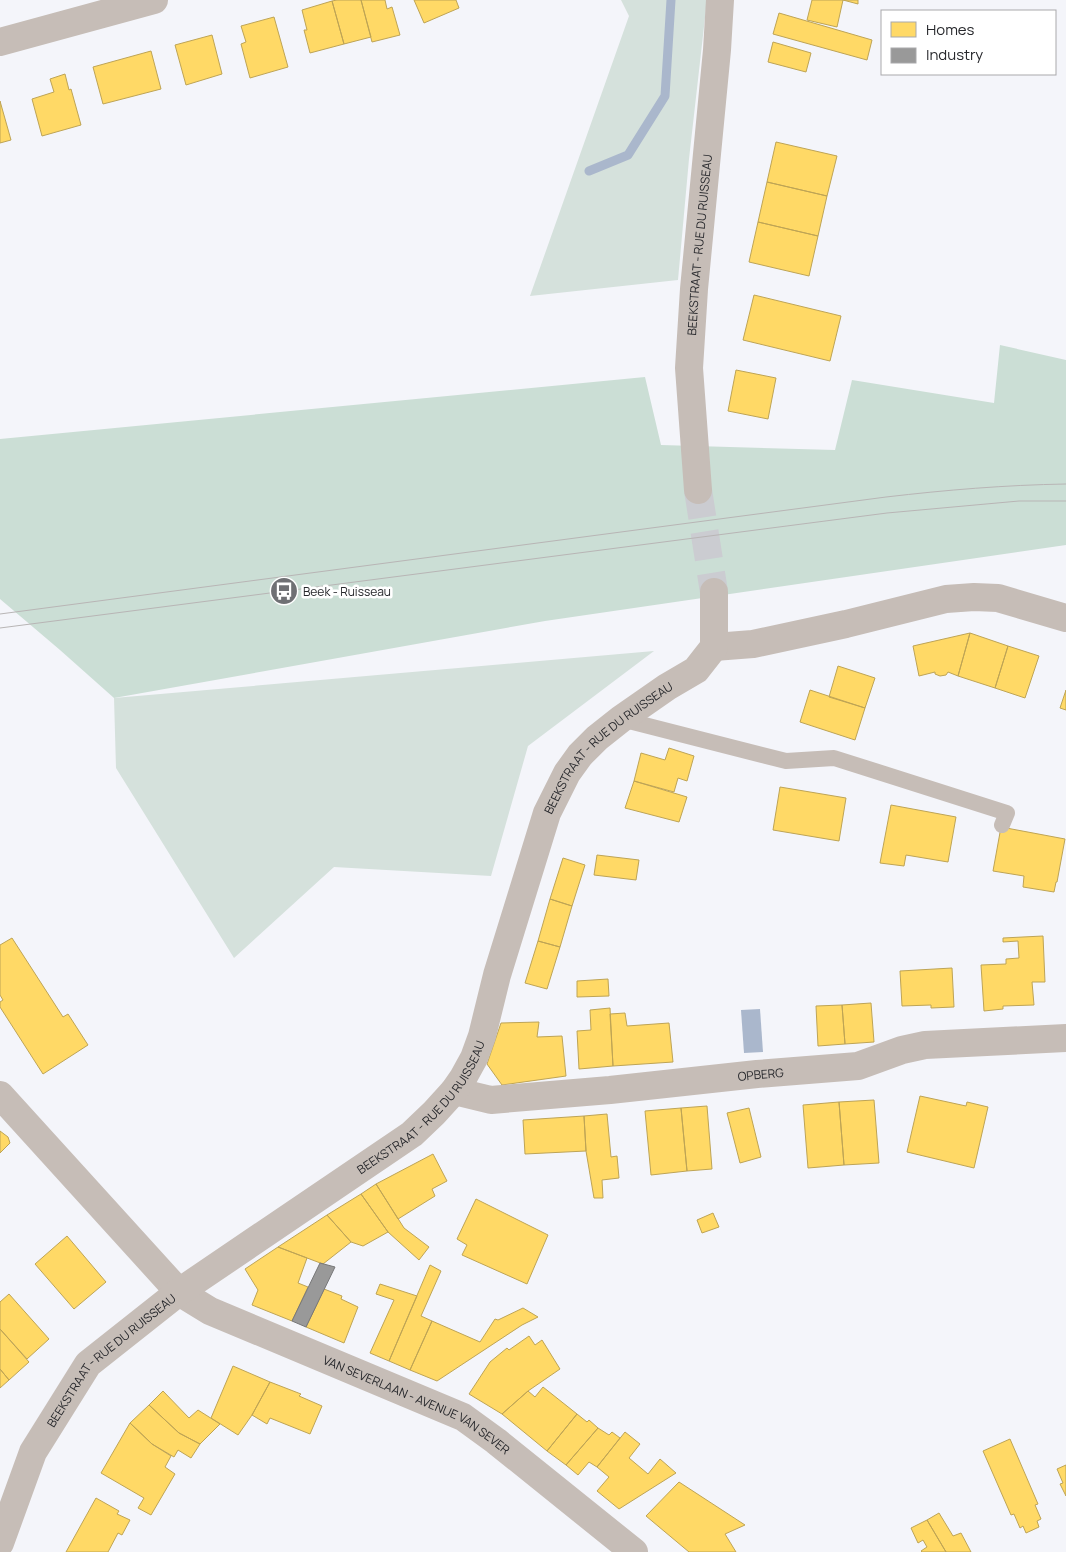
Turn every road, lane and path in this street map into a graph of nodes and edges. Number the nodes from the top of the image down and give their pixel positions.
1 (154, 0) edge
2 (720, 0) edge
3 (0, 42) edge
4 (698, 490) tunnel mouth
5 (714, 592) tunnel mouth
6 (1066, 618) edge
7 (714, 646) junction
8 (621, 719) junction
9 (1002, 825) dead end
10 (1066, 1038) edge
11 (454, 1091) junction
12 (0, 1095) edge
13 (179, 1292) junction
14 (0, 1543) edge
15 (634, 1552) edge

1 - 3 street
2 - 4 street, BEEKSTRAAT - RUE DU RUISSEAU
5 - 7 street
6 - 7 street
7 - 8 street, BEEKSTRAAT - RUE DU RUISSEAU
8 - 9 lane
8 - 11 street, BEEKSTRAAT - RUE DU RUISSEAU
10 - 11 street, OPBERG
11 - 13 street, BEEKSTRAAT - RUE DU RUISSEAU
12 - 13 street, VAN SEVERLAAN - AVENUE VAN SEVER
13 - 14 street, BEEKSTRAAT - RUE DU RUISSEAU
13 - 15 street, VAN SEVERLAAN - AVENUE VAN SEVER

